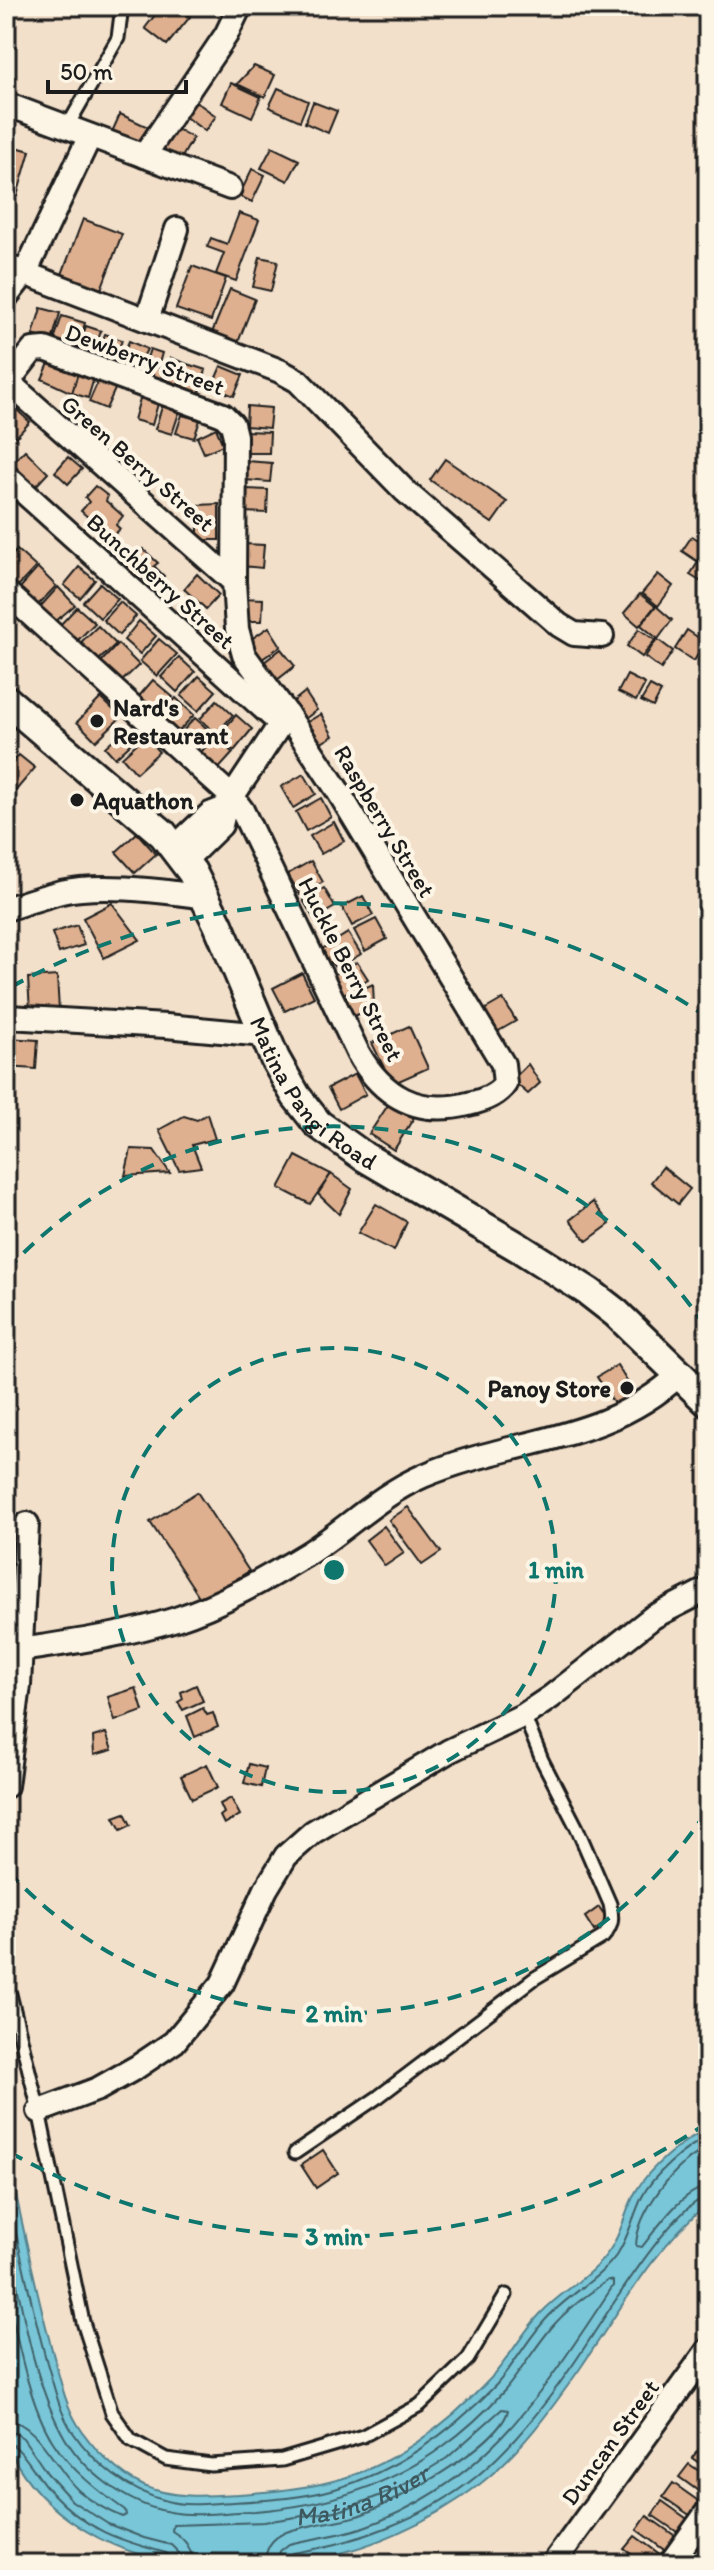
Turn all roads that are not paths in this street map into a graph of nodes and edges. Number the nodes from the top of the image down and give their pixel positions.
1 (122, 6) edge
2 (240, 6) edge
3 (6, 104) edge
4 (67, 127) junction
5 (90, 136) junction
6 (144, 156) junction
7 (230, 188) dead end
8 (177, 229) dead end
9 (16, 270) edge
10 (6, 297) edge
11 (147, 320) junction
12 (8, 382) joint
13 (232, 424) joint
14 (6, 476) edge
15 (234, 582) junction
16 (6, 592) edge
17 (602, 636) dead end
18 (244, 655) junction
19 (222, 671) junction
20 (6, 700) edge
21 (284, 719) junction
22 (229, 803) junction
23 (180, 854) junction
24 (205, 897) junction
25 (6, 909) edge
26 (8, 1017) dead end
27 (265, 1035) junction
28 (505, 1084) joint
29 (680, 1374) junction
30 (708, 1402) edge
31 (27, 1524) dead end
32 (708, 1589) edge
33 (21, 1650) junction
34 (524, 1715) junction
35 (6, 1786) edge
36 (10, 1994) dead end
37 (39, 2111) junction
38 (295, 2153) dead end
39 (506, 2295) dead end
40 (708, 2350) edge
41 (708, 2511) edge
42 (553, 2564) edge
43 (670, 2564) edge

1 - 4 lane
2 - 6 street
3 - 4 street
4 - 5 street
5 - 6 street
5 - 9 street
6 - 7 street
8 - 11 street
9 - 10 street
9 - 11 street
11 - 17 street
12 - 13 street, Dewberry Street
12 - 15 street, Green Berry Street
13 - 15 street, Raspberry Street
14 - 19 street, Bunchberry Street
15 - 18 street, Raspberry Street
16 - 22 street, Huckle Berry Street
18 - 19 street
18 - 21 street, Raspberry Street
19 - 21 street, Bunchberry Street
20 - 23 street, Matina Pangi Road
21 - 22 street
21 - 28 street, Raspberry Street
22 - 23 street
22 - 28 street, Huckle Berry Street
23 - 24 street, Matina Pangi Road
24 - 25 street
24 - 27 street, Matina Pangi Road
26 - 27 street
27 - 29 street, Matina Pangi Road
29 - 30 street, Matina Pangi Road
29 - 33 street
31 - 33 street
32 - 34 street
33 - 35 street
34 - 37 street
34 - 38 lane
36 - 37 lane
37 - 39 lane
40 - 42 street, Duncan Street
41 - 43 street

